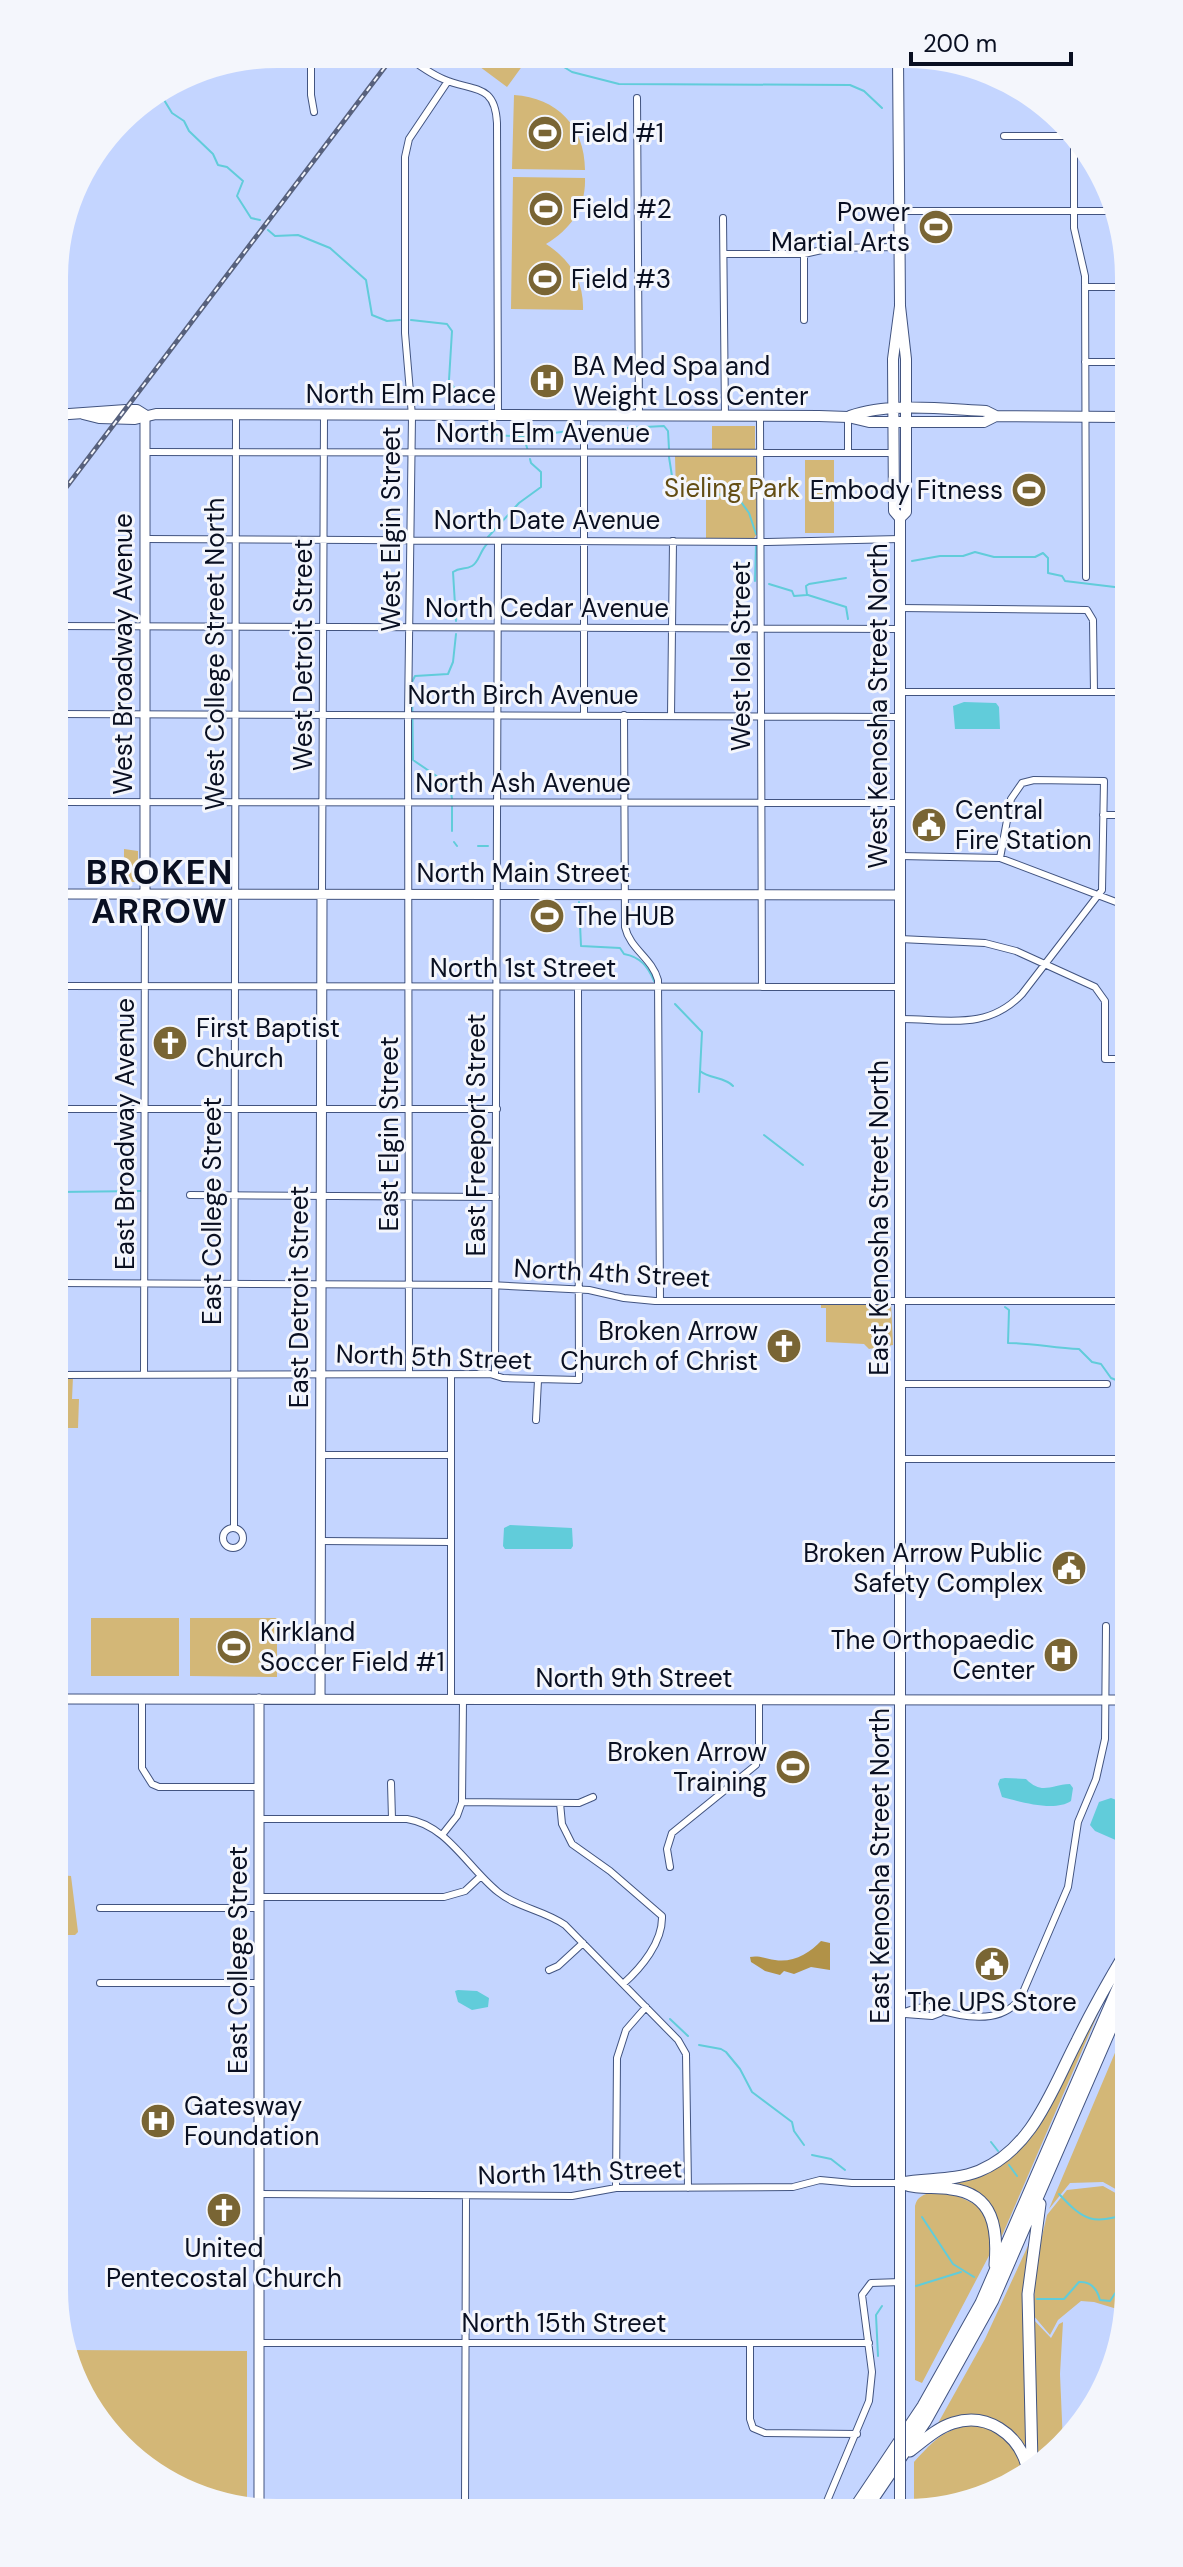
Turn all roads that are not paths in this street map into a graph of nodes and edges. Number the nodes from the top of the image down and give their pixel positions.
1 (311, 68) edge
2 (426, 68) edge
3 (898, 68) edge
4 (448, 81) junction
5 (637, 98) dead end
6 (314, 112) dead end
7 (1004, 136) dead end
8 (1060, 136) edge
9 (1074, 153) edge
10 (899, 211) junction
11 (1074, 211) junction
12 (1104, 211) edge
13 (723, 218) dead end
14 (899, 247) junction
15 (724, 254) junction
16 (804, 254) junction
17 (1085, 287) junction
18 (1115, 287) edge
19 (900, 306) junction
20 (804, 320) dead end
21 (1085, 362) junction
22 (1115, 362) edge
23 (894, 410) junction
24 (906, 410) junction
25 (68, 415) edge
26 (145, 415) junction
27 (236, 415) junction
28 (324, 416) junction
29 (412, 416) junction
30 (498, 416) junction
31 (584, 416) junction
32 (996, 416) junction
33 (639, 417) junction
34 (725, 417) junction
35 (760, 417) junction
36 (848, 417) junction
37 (1085, 417) junction
38 (1115, 417) edge
39 (893, 423) junction
40 (906, 423) junction
41 (145, 452) junction
42 (236, 452) junction
43 (323, 452) junction
44 (411, 453) junction
45 (848, 453) junction
46 (894, 453) junction
47 (584, 454) junction
48 (760, 454) junction
49 (900, 518) junction
50 (145, 539) junction
51 (236, 539) junction
52 (323, 539) junction
53 (900, 539) junction
54 (410, 540) junction
55 (498, 541) junction
56 (584, 541) junction
57 (673, 541) junction
58 (762, 542) junction
59 (1086, 577) dead end
60 (900, 608) junction
61 (68, 626) edge
62 (145, 627) junction
63 (235, 627) junction
64 (323, 627) junction
65 (497, 627) junction
66 (584, 627) junction
67 (410, 628) junction
68 (673, 628) junction
69 (760, 628) junction
70 (900, 629) junction
71 (901, 692) junction
72 (1094, 692) junction
73 (1115, 692) edge
74 (68, 714) edge
75 (235, 714) junction
76 (323, 714) junction
77 (412, 714) junction
78 (496, 714) junction
79 (145, 715) junction
80 (584, 715) junction
81 (624, 715) junction
82 (671, 716) junction
83 (760, 716) junction
84 (900, 717) junction
85 (68, 802) edge
86 (145, 802) junction
87 (235, 802) junction
88 (323, 802) junction
89 (410, 802) junction
90 (497, 802) junction
91 (625, 803) junction
92 (761, 803) junction
93 (900, 803) junction
94 (1103, 815) junction
95 (1115, 815) edge
96 (900, 856) junction
97 (1000, 858) junction
98 (68, 894) edge
99 (145, 894) junction
100 (234, 894) junction
101 (322, 894) junction
102 (409, 895) junction
103 (497, 895) junction
104 (625, 895) junction
105 (761, 895) junction
106 (900, 895) junction
107 (1098, 895) junction
108 (1115, 902) edge
109 (900, 943) junction
110 (1045, 964) junction
111 (68, 986) edge
112 (145, 986) junction
113 (234, 986) junction
114 (322, 987) junction
115 (658, 987) junction
116 (762, 987) junction
117 (900, 987) junction
118 (409, 988) junction
119 (497, 988) junction
120 (578, 988) junction
121 (901, 1019) junction
122 (1115, 1059) edge
123 (68, 1109) edge
124 (144, 1109) junction
125 (234, 1109) junction
126 (321, 1109) junction
127 (409, 1109) junction
128 (497, 1109) junction
129 (190, 1195) dead end
130 (234, 1196) junction
131 (321, 1196) junction
132 (409, 1196) junction
133 (496, 1197) junction
134 (68, 1283) edge
135 (144, 1283) junction
136 (234, 1283) junction
137 (321, 1284) junction
138 (409, 1285) junction
139 (496, 1286) junction
140 (580, 1289) junction
141 (660, 1300) junction
142 (901, 1300) junction
143 (1115, 1301) edge
144 (234, 1373) junction
145 (144, 1374) junction
146 (320, 1374) junction
147 (409, 1374) junction
148 (451, 1374) junction
149 (68, 1375) edge
150 (495, 1375) junction
151 (538, 1380) junction
152 (902, 1384) junction
153 (1107, 1384) dead end
154 (536, 1420) dead end
155 (320, 1455) junction
156 (451, 1455) junction
157 (902, 1459) junction
158 (1115, 1459) edge
159 (234, 1528) dead end
160 (321, 1541) junction
161 (451, 1542) junction
162 (1106, 1626) dead end
163 (68, 1699) edge
164 (142, 1699) junction
165 (259, 1699) junction
166 (320, 1699) junction
167 (451, 1700) junction
168 (463, 1700) junction
169 (759, 1700) junction
170 (902, 1700) junction
171 (1105, 1700) junction
172 (1115, 1700) edge
173 (391, 1783) dead end
174 (260, 1787) junction
175 (593, 1797) dead end
176 (462, 1802) junction
177 (560, 1803) junction
178 (260, 1819) junction
179 (392, 1819) junction
180 (442, 1835) junction
181 (670, 1867) dead end
182 (481, 1876) junction
183 (260, 1897) junction
184 (100, 1908) dead end
185 (260, 1908) junction
186 (583, 1943) junction
187 (549, 1970) dead end
188 (1115, 1970) edge
189 (100, 1983) dead end
190 (260, 1983) junction
191 (623, 1984) junction
192 (1115, 1995) edge
193 (646, 2007) junction
194 (901, 2013) junction
195 (1115, 2019) edge
196 (901, 2183) junction
197 (1043, 2187) junction
198 (616, 2188) junction
199 (688, 2188) junction
200 (259, 2194) junction
201 (466, 2196) junction
202 (994, 2274) junction
203 (901, 2282) junction
204 (465, 2342) junction
205 (259, 2343) junction
206 (869, 2343) junction
207 (750, 2344) junction
208 (857, 2434) junction
209 (1032, 2456) edge
210 (902, 2457) junction
211 (1025, 2461) edge
212 (259, 2498) edge
213 (465, 2499) edge
214 (828, 2499) edge
215 (861, 2499) edge
216 (873, 2499) edge
217 (900, 2499) edge

1 - 6 street
2 - 4 street
3 - 10 main road, West Kenosha Street North
4 - 29 street, West Elgin Street
4 - 30 street
5 - 33 street
7 - 8 street
9 - 11 street
10 - 11 street
10 - 14 main road, West Kenosha Street North
11 - 12 street
11 - 17 street
13 - 15 street
14 - 16 street
14 - 19 main road, West Kenosha Street North
15 - 16 street
15 - 34 street
16 - 20 street
17 - 18 street
17 - 21 street
19 - 23 main road, West Kenosha Street North
19 - 24 main road, West Kenosha Street North
21 - 22 street
21 - 37 street
23 - 24 main road, North Elm Place
23 - 36 main road, North Elm Place
23 - 39 main road, West Kenosha Street North
24 - 32 main road, North Elm Place
24 - 40 main road, West Kenosha Street North
25 - 26 main road, North Elm Place
26 - 27 main road, North Elm Place
26 - 41 street, West Broadway Avenue
27 - 28 main road, North Elm Place
27 - 42 street, West College Street North
28 - 29 main road, North Elm Place
28 - 43 street, West Detroit Street
29 - 30 main road, North Elm Place
29 - 44 street, West Elgin Street
30 - 31 main road, North Elm Place
31 - 33 main road, North Elm Place
31 - 47 street
32 - 37 main road, North Elm Place
32 - 40 main road, North Elm Place
33 - 34 main road, North Elm Place
34 - 35 main road, North Elm Place
35 - 36 main road, North Elm Place
35 - 48 street, West Iola Street
36 - 39 main road, North Elm Place
36 - 45 street
37 - 38 main road, North Elm Place
37 - 59 street
39 - 40 main road, North Elm Place
39 - 46 main road, West Kenosha Street North
40 - 49 main road, West Kenosha Street North
41 - 42 street, North Elm Avenue
41 - 50 street, West Broadway Avenue
42 - 43 street, North Elm Avenue
42 - 51 street, West College Street North
43 - 44 street, North Elm Avenue
43 - 52 street, West Detroit Street
44 - 47 street, North Elm Avenue
44 - 54 street, West Elgin Street
45 - 46 street, North Elm Avenue
45 - 48 street, North Elm Avenue
46 - 49 main road, West Kenosha Street North
47 - 48 street, North Elm Avenue
47 - 56 street
48 - 58 street, West Iola Street
49 - 53 main road, West Kenosha Street North
50 - 51 street, North Date Avenue
50 - 62 street, West Broadway Avenue
51 - 52 street, North Date Avenue
51 - 63 street, West College Street North
52 - 54 street, North Date Avenue
52 - 64 street, West Detroit Street
53 - 58 street, North Date Avenue
53 - 60 main road, West Kenosha Street North
54 - 55 street, North Date Avenue
54 - 67 street, West Elgin Street
55 - 56 street, North Date Avenue
55 - 65 street, East Freeport Street
56 - 57 street, North Date Avenue
56 - 66 street
57 - 58 street, North Date Avenue
57 - 68 street
58 - 69 street, West Iola Street
60 - 70 main road, West Kenosha Street North
60 - 72 street
61 - 62 street, North Cedar Avenue
62 - 63 street, North Cedar Avenue
62 - 79 street, West Broadway Avenue
63 - 64 street, North Cedar Avenue
63 - 75 street, West College Street North
64 - 67 street, North Cedar Avenue
64 - 76 street, West Detroit Street
65 - 66 street, North Cedar Avenue
65 - 67 street, North Cedar Avenue
65 - 78 street, East Freeport Street
66 - 68 street, North Cedar Avenue
66 - 80 street
67 - 77 street, West Elgin Street
68 - 69 street, North Cedar Avenue
68 - 82 street
69 - 70 street, North Cedar Avenue
69 - 83 street, West Iola Street
70 - 71 main road, West Kenosha Street North
71 - 72 street
71 - 84 main road, West Kenosha Street North
72 - 73 street
74 - 79 street, North Birch Avenue
75 - 76 street, North Birch Avenue
75 - 79 street, North Birch Avenue
75 - 87 street, West College Street North
76 - 77 street, North Birch Avenue
76 - 88 street, West Detroit Street
77 - 78 street, North Birch Avenue
77 - 89 street, West Elgin Street
78 - 80 street, North Birch Avenue
78 - 90 street, East Freeport Street
79 - 86 street, West Broadway Avenue
80 - 81 street, North Birch Avenue
81 - 82 street, North Birch Avenue
81 - 91 street
82 - 83 street, North Birch Avenue
83 - 84 street, North Birch Avenue
83 - 92 street, West Iola Street
84 - 93 main road, West Kenosha Street North
85 - 86 street, North Ash Avenue
86 - 87 street, North Ash Avenue
86 - 99 street, West Broadway Avenue
87 - 88 street, North Ash Avenue
87 - 100 street, West College Street North
88 - 89 street, North Ash Avenue
88 - 101 street, West Detroit Street
89 - 90 street, North Ash Avenue
89 - 102 street, West Elgin Street
90 - 91 street, North Ash Avenue
90 - 103 street, East Freeport Street
91 - 92 street, North Ash Avenue
91 - 104 street
92 - 93 street, North Ash Avenue
92 - 105 street, West Iola Street
93 - 96 main road, West Kenosha Street North
94 - 95 street
94 - 97 street
94 - 107 street
96 - 97 street
96 - 106 main road, West Kenosha Street North
97 - 107 street
98 - 99 street, North Main Street
99 - 100 street, North Main Street
99 - 112 street, East Broadway Avenue
100 - 101 street, North Main Street
100 - 113 street, East College Street
101 - 102 street, North Main Street
101 - 114 street, East Detroit Street
102 - 103 street, North Main Street
102 - 118 street, East Elgin Street
103 - 104 street, North Main Street
103 - 119 street, East Freeport Street
104 - 105 street, North Main Street
104 - 115 street
105 - 106 street, North Main Street
105 - 116 street, West Iola Street
106 - 109 main road
107 - 108 street
107 - 110 street
109 - 110 street
109 - 117 main road, East Kenosha Street North
110 - 121 street
110 - 122 street
111 - 112 street, North 1st Street
112 - 113 street, North 1st Street
112 - 124 street, East Broadway Avenue
113 - 114 street, North 1st Street
113 - 125 street, East College Street
114 - 118 street, North 1st Street
114 - 126 street, East Detroit Street
115 - 116 street, North 1st Street
115 - 120 street, North 1st Street
115 - 141 street
116 - 117 street, North 1st Street
117 - 121 main road, East Kenosha Street North
118 - 119 street, North 1st Street
118 - 127 street, East Elgin Street
119 - 120 street, North 1st Street
119 - 128 street, East Freeport Street
120 - 140 street
121 - 142 main road, East Kenosha Street North
123 - 124 street
124 - 125 street
124 - 135 street, East Broadway Avenue
125 - 126 street
125 - 130 street, East College Street
126 - 127 street
126 - 131 street, East Detroit Street
127 - 128 street
127 - 132 street, East Elgin Street
128 - 133 street, East Freeport Street
129 - 130 street
130 - 131 street
130 - 136 street, East College Street
131 - 132 street
131 - 137 street, East Detroit Street
132 - 133 street
132 - 138 street, East Elgin Street
133 - 139 street, East Freeport Street
134 - 135 street, North 4th Street
135 - 136 street, North 4th Street
135 - 145 street, East Broadway Avenue
136 - 137 street, North 4th Street
136 - 144 street, East College Street
137 - 138 street, North 4th Street
137 - 146 street, East Detroit Street
138 - 139 street, North 4th Street
138 - 147 street, East Elgin Street
139 - 140 street, North 4th Street
139 - 150 street, East Freeport Street
140 - 141 street, North 4th Street
140 - 151 street, North 5th Street
141 - 142 street, North 4th Street
142 - 143 street, North 4th Street
142 - 152 main road, East Kenosha Street North
144 - 145 street, North 5th Street
144 - 146 street, North 5th Street
144 - 159 street, East College Street
145 - 149 street, North 5th Street
146 - 147 street, North 5th Street
146 - 155 street, East Detroit Street
147 - 148 street, North 5th Street
148 - 150 street, North 5th Street
148 - 156 street
150 - 151 street, North 5th Street
151 - 154 street
152 - 153 street
152 - 157 main road, East Kenosha Street North
155 - 156 street
155 - 160 street, East Detroit Street
156 - 161 street
157 - 158 street
157 - 170 main road, East Kenosha Street North
160 - 161 street
160 - 166 street, East Detroit Street
161 - 167 street
162 - 171 street
163 - 164 street, North 9th Street
164 - 165 street, North 9th Street
164 - 174 street
165 - 166 street, North 9th Street
165 - 174 street, East College Street
166 - 167 street, North 9th Street
167 - 168 street, North 9th Street
168 - 169 street, North 9th Street
168 - 176 street
169 - 170 street, North 9th Street
169 - 181 street
170 - 171 street, North 9th Street
170 - 194 main road, East Kenosha Street North
171 - 172 street, North 9th Street
171 - 194 street
173 - 179 street
174 - 178 street, East College Street
175 - 177 street
176 - 177 street
176 - 180 street
177 - 191 street
178 - 179 street
178 - 183 street, East College Street
179 - 180 street
180 - 182 street
182 - 183 street
182 - 186 street
183 - 185 street, East College Street
184 - 185 street
185 - 190 street, East College Street
186 - 187 street
186 - 191 street
188 - 196 highway
189 - 190 street
190 - 200 street, East College Street
191 - 193 street
192 - 202 highway
193 - 198 street
193 - 199 street
194 - 196 main road, East Kenosha Street North
195 - 197 highway
196 - 199 street, North 14th Street
196 - 202 highway
196 - 203 main road, East Kenosha Street North
197 - 209 highway
197 - 210 highway
198 - 199 street, North 14th Street
198 - 201 street, North 14th Street
200 - 201 street, North 14th Street
200 - 205 street, East College Street
201 - 204 street
202 - 215 highway
203 - 206 street
203 - 217 main road, East Kenosha Street North, bridge
204 - 205 street, North 15th Street
204 - 207 street, North 15th Street
204 - 213 street
205 - 212 street, East College Street
206 - 207 street, North 15th Street
206 - 208 street
207 - 208 street
208 - 214 street
210 - 211 highway
210 - 216 highway

